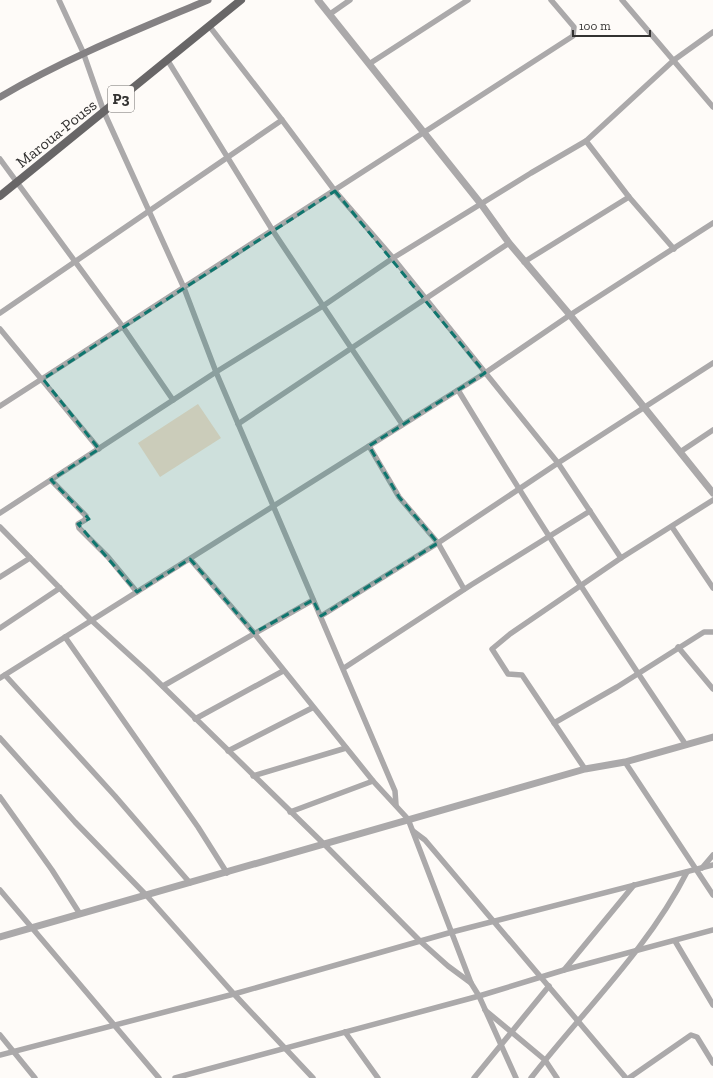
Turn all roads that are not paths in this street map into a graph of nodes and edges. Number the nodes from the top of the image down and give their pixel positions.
1 (59, 0) edge
2 (208, 0) edge
3 (241, 0) edge
4 (318, 0) edge
5 (350, 0) edge
6 (468, 0) edge
7 (551, 0) edge
8 (623, 0) edge
9 (330, 14) junction
10 (210, 27) junction
11 (713, 32) edge
12 (83, 52) junction
13 (674, 60) junction
14 (168, 61) junction
15 (370, 64) junction
16 (0, 97) edge
17 (713, 107) edge
18 (104, 112) junction
19 (282, 120) junction
20 (423, 132) junction
21 (586, 141) junction
22 (0, 159) edge
23 (227, 159) junction
24 (17, 183) junction
25 (335, 191) junction
26 (0, 196) edge
27 (629, 197) junction
28 (481, 204) junction
29 (150, 210) junction
30 (713, 223) edge
31 (273, 231) junction
32 (509, 243) junction
33 (674, 249) junction
34 (393, 258) junction
35 (74, 262) junction
36 (524, 262) junction
37 (184, 288) junction
38 (426, 299) junction
39 (323, 306) junction
40 (0, 313) edge
41 (570, 315) junction
42 (123, 327) junction
43 (0, 329) edge
44 (351, 349) junction
45 (713, 363) edge
46 (216, 372) junction
47 (485, 373) junction
48 (43, 379) junction
49 (458, 390) junction
50 (174, 400) junction
51 (0, 406) edge
52 (644, 408) junction
53 (238, 424) junction
54 (402, 424) junction
55 (713, 430) edge
56 (369, 446) junction
57 (99, 449) junction
58 (680, 452) junction
59 (558, 463) junction
60 (51, 480) junction
61 (518, 490) junction
62 (713, 492) edge
63 (713, 500) edge
64 (274, 506) junction
65 (590, 511) junction
66 (0, 513) edge
67 (0, 527) edge
68 (672, 527) junction
69 (550, 536) junction
70 (438, 543) junction
71 (30, 558) junction
72 (621, 558) junction
73 (190, 559) junction
74 (0, 577) edge
75 (580, 586) junction
76 (60, 588) junction
77 (713, 588) edge
78 (464, 589) junction
79 (137, 592) junction
80 (314, 600) junction
81 (321, 616) junction
82 (91, 620) junction
83 (0, 628) edge
84 (713, 632) edge
85 (254, 633) junction
86 (65, 637) junction
87 (678, 647) junction
88 (344, 668) junction
89 (283, 671) junction
90 (638, 674) junction
91 (2, 676) edge
92 (163, 686) junction
93 (713, 689) edge
94 (312, 708) junction
95 (194, 719) junction
96 (554, 723) junction
97 (0, 738) edge
98 (713, 738) edge
99 (686, 745) junction
100 (346, 748) junction
101 (228, 751) junction
102 (625, 762) junction
103 (585, 769) junction
104 (253, 776) junction
105 (372, 781) junction
106 (0, 797) edge
107 (396, 805) junction
108 (290, 812) junction
109 (408, 819) junction
110 (412, 830) junction
111 (324, 844) junction
112 (713, 855) edge
113 (713, 865) edge
114 (699, 868) junction
115 (687, 872) junction
116 (226, 873) junction
117 (190, 884) junction
118 (634, 885) junction
119 (0, 890) edge
120 (713, 895) edge
121 (147, 896) junction
122 (80, 914) junction
123 (494, 921) junction
124 (32, 928) junction
125 (713, 930) edge
126 (452, 932) junction
127 (0, 937) edge
128 (420, 941) junction
129 (675, 941) junction
130 (637, 950) junction
131 (564, 970) junction
132 (542, 977) junction
133 (471, 983) junction
134 (549, 986) junction
135 (234, 994) junction
136 (478, 996) junction
137 (713, 1005) edge
138 (484, 1009) junction
139 (578, 1021) junction
140 (113, 1026) junction
141 (512, 1031) junction
142 (345, 1032) junction
143 (0, 1035) edge
144 (501, 1046) junction
145 (286, 1048) junction
146 (13, 1051) junction
147 (0, 1055) edge
148 (545, 1060) junction
149 (713, 1063) edge
150 (35, 1078) edge
151 (159, 1078) edge
152 (175, 1078) edge
153 (311, 1078) edge
154 (378, 1078) edge
155 (474, 1078) edge
156 (516, 1078) edge
157 (531, 1078) edge
158 (557, 1078) edge
159 (626, 1078) edge
160 (629, 1078) edge

1 - 12 street
2 - 12 main road
3 - 10 main road, Maroua-Pouss / P3
4 - 9 street
5 - 9 street
6 - 15 street
7 - 20 street
8 - 13 street
9 - 15 street
10 - 14 main road, Maroua-Pouss / P3
10 - 19 street
11 - 13 street
12 - 16 main road
12 - 18 street
13 - 17 street
13 - 21 street
14 - 18 main road, Maroua-Pouss / P3
14 - 23 street
15 - 20 street
18 - 24 main road, Maroua-Pouss / P3
18 - 29 street
19 - 23 street
19 - 25 street
20 - 25 street
20 - 28 street
21 - 27 street
21 - 28 street
22 - 24 street
23 - 29 street
23 - 31 street
24 - 26 main road, Maroua-Pouss / P3
24 - 35 street
25 - 31 street
25 - 34 street
27 - 33 street
27 - 36 street
28 - 32 street
28 - 34 street
29 - 35 street
29 - 37 street
30 - 33 street
31 - 37 street
31 - 39 street
32 - 36 street
32 - 38 street
33 - 41 street
34 - 38 street
34 - 39 street
35 - 40 street
35 - 42 street
36 - 41 street
37 - 42 street
37 - 46 street
38 - 44 street
38 - 47 street
39 - 44 street
39 - 46 street
41 - 47 street
41 - 52 street
42 - 48 street
42 - 50 street
43 - 48 street
44 - 53 street
44 - 54 street
45 - 52 street
46 - 50 street
46 - 53 street
47 - 49 street
47 - 59 street
48 - 51 street
48 - 57 street
49 - 54 street
49 - 61 street
50 - 57 street
52 - 58 street
52 - 59 street
53 - 64 street
54 - 56 street
55 - 58 street
56 - 64 street
56 - 70 street
57 - 60 street
58 - 62 street
59 - 61 street
59 - 65 street
60 - 66 street
60 - 79 street
61 - 69 street
61 - 70 street
63 - 68 street
64 - 73 street
64 - 80 street
65 - 69 street
65 - 72 street
67 - 71 street
68 - 72 street
68 - 77 street
69 - 75 street
69 - 78 street
70 - 78 street
70 - 81 street
71 - 74 street
71 - 76 street
72 - 75 street
73 - 79 street
73 - 85 street
75 - 90 street
75 - 96 street
76 - 82 street
76 - 83 street
78 - 88 street
79 - 82 street
80 - 81 street
80 - 85 street
81 - 88 street
82 - 86 street
82 - 92 street
84 - 87 street
85 - 89 street
85 - 92 street
86 - 91 street
86 - 116 street
87 - 90 street
87 - 93 street
88 - 107 street
89 - 94 street
89 - 95 street
90 - 96 street
90 - 99 street
91 - 117 street
92 - 95 street
94 - 100 street
94 - 101 street
95 - 101 street
96 - 103 street
97 - 121 street
98 - 99 street
99 - 102 street
100 - 104 street
100 - 105 street
101 - 104 street
102 - 103 street
102 - 114 street
103 - 109 street
104 - 108 street
105 - 107 street
105 - 108 street
106 - 122 street
107 - 109 street
108 - 111 street
109 - 110 street
109 - 111 street
110 - 123 street
110 - 126 street
111 - 116 street
111 - 128 street
112 - 114 street
113 - 114 street
114 - 115 street
114 - 120 street
115 - 118 street
115 - 130 street
116 - 117 street
117 - 121 street
118 - 123 street
118 - 131 street
119 - 124 street
121 - 122 street
121 - 135 street
122 - 124 street
123 - 126 street
123 - 132 street
124 - 127 street
124 - 140 street
125 - 129 street
126 - 128 street
126 - 133 street
128 - 133 street
128 - 135 street
129 - 130 street
129 - 137 street
130 - 131 street
130 - 139 street
131 - 132 street
132 - 134 street
132 - 136 street
133 - 136 street
134 - 139 street
134 - 141 street
135 - 140 street
135 - 145 street
136 - 138 street
136 - 142 street
138 - 141 street
138 - 144 street
139 - 148 street
139 - 159 street
140 - 146 street
140 - 151 street
141 - 144 street
141 - 148 street
142 - 145 street
142 - 154 street
143 - 146 street
144 - 155 street
144 - 156 street
145 - 152 street
145 - 153 street
146 - 147 street
146 - 150 street
148 - 157 street
148 - 158 street
149 - 160 street

